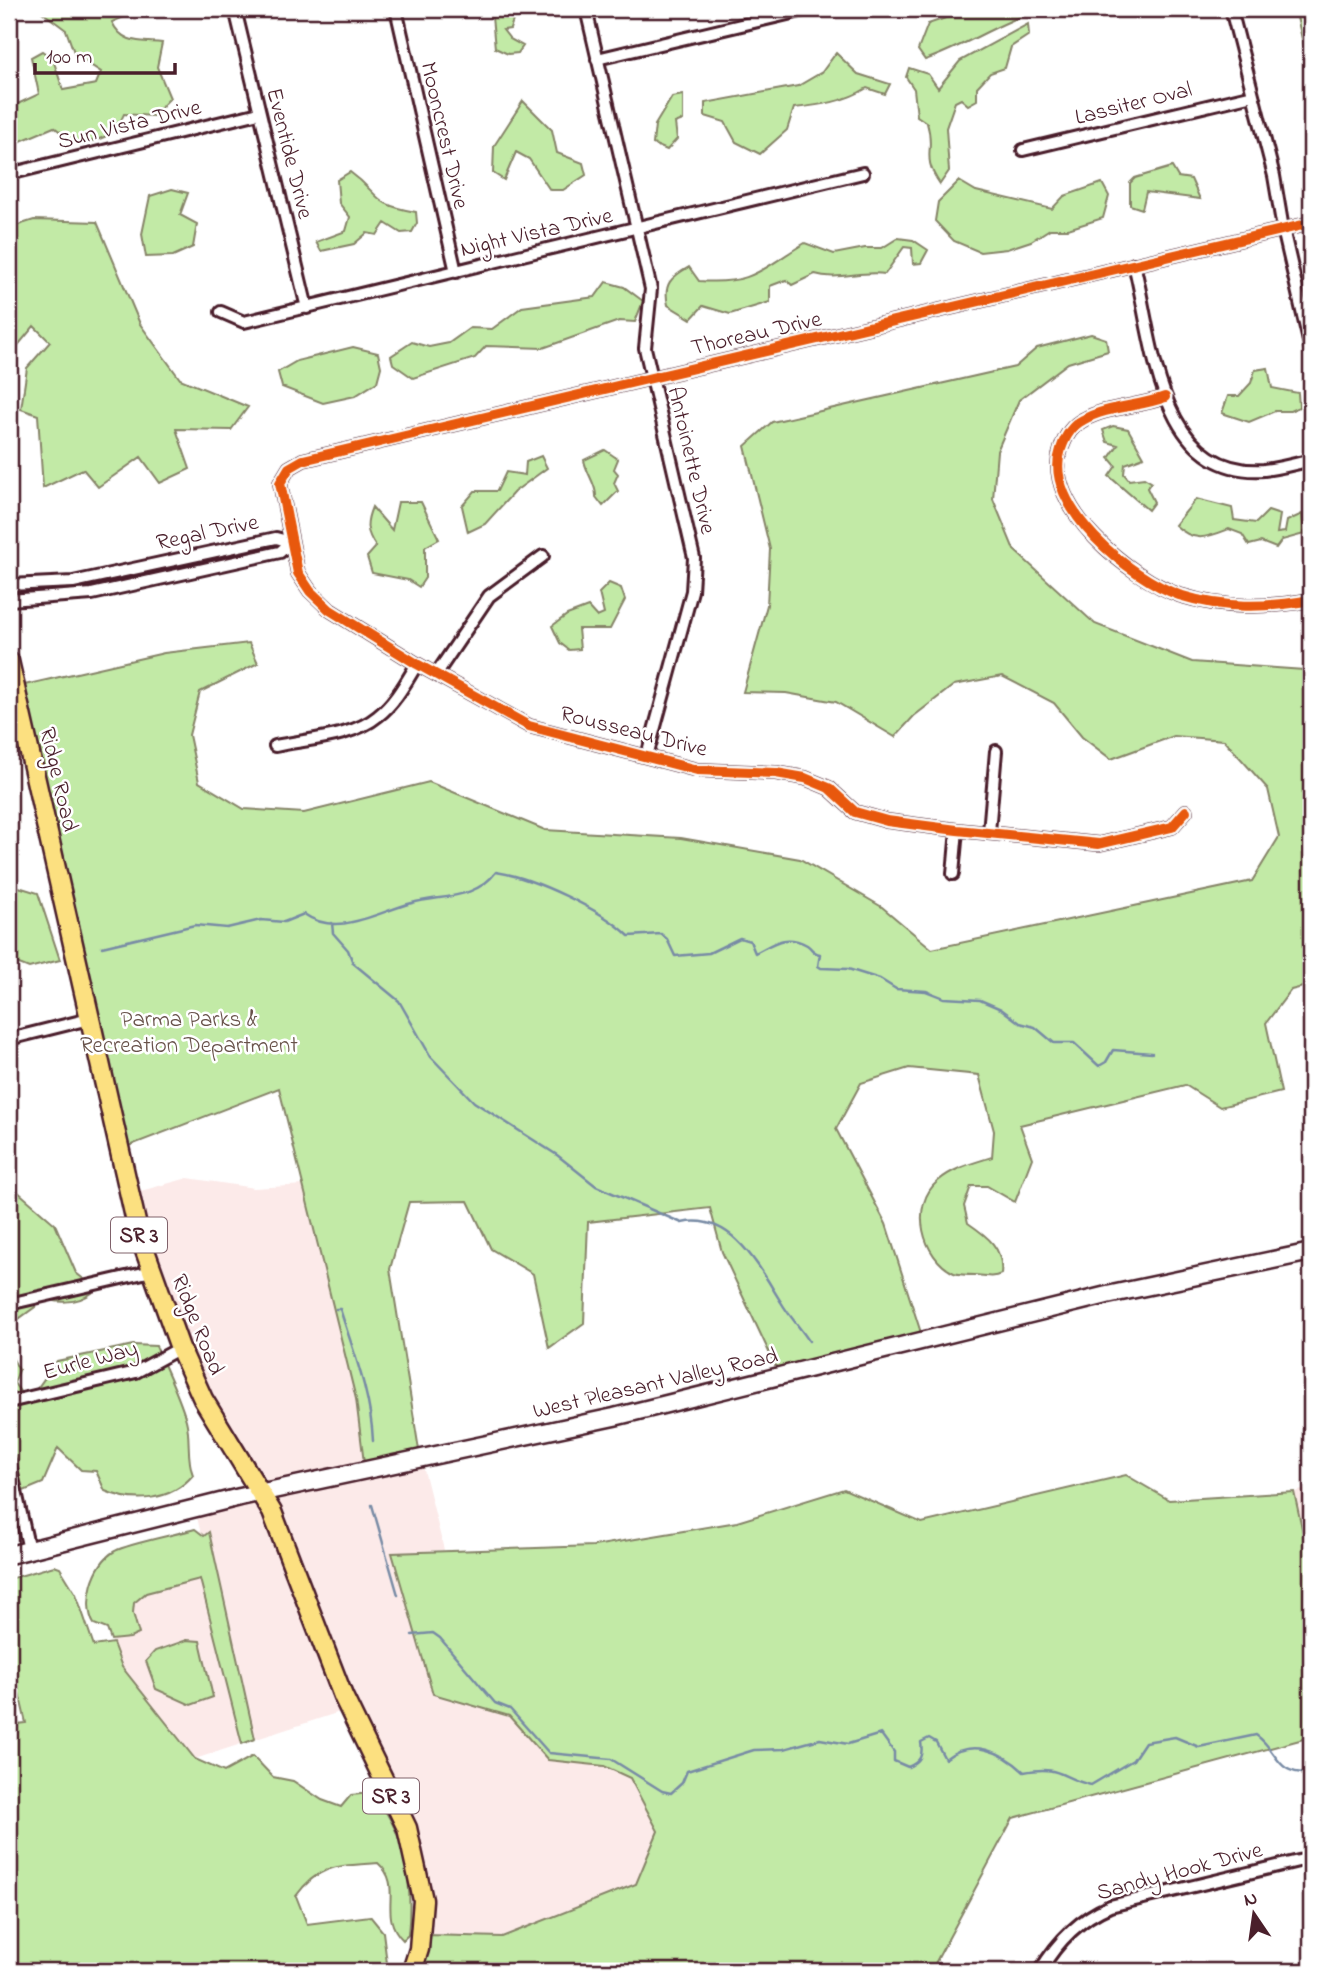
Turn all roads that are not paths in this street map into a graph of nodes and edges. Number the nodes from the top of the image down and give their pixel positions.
1 (235, 9) edge
2 (396, 9) edge
3 (586, 9) edge
4 (809, 9) edge
5 (1231, 9) edge
6 (597, 59) junction
7 (1253, 95) junction
8 (259, 113) junction
9 (1023, 150) dead end
10 (863, 173) dead end
11 (9, 174) edge
12 (1311, 223) edge
13 (636, 228) junction
14 (1283, 229) junction
15 (1134, 264) junction
16 (456, 271) junction
17 (307, 308) junction
18 (221, 312) dead end
19 (1311, 350) edge
20 (652, 378) junction
21 (1165, 397) junction
22 (1311, 460) edge
23 (291, 542) junction
24 (543, 556) dead end
25 (119, 572) junction
26 (9, 585) edge
27 (123, 586) junction
28 (9, 600) edge
29 (1311, 600) edge
30 (9, 661) edge
31 (417, 664) junction
32 (438, 673) junction
33 (275, 746) dead end
34 (996, 751) dead end
35 (647, 756) junction
36 (1186, 811) dead end
37 (957, 830) junction
38 (989, 832) junction
39 (953, 874) dead end
40 (89, 1019) junction
41 (9, 1039) edge
42 (1311, 1252) edge
43 (152, 1270) junction
44 (9, 1304) edge
45 (180, 1348) junction
46 (9, 1402) edge
47 (9, 1460) edge
48 (262, 1492) junction
49 (30, 1550) junction
50 (9, 1555) edge
51 (1311, 1858) edge
52 (412, 1971) edge
53 (1040, 1971) edge

1 - 8 street, Eventide Drive
2 - 16 street, Mooncrest Drive
3 - 6 street, Antoinette Drive
4 - 6 street
5 - 7 street
6 - 13 street, Antoinette Drive
7 - 9 street, Lassiter Oval
7 - 14 street
8 - 11 street, Sun Vista Drive
8 - 17 street, Eventide Drive
10 - 13 street, Night Vista Drive
12 - 14 street, Thoreau Drive
13 - 16 street, Night Vista Drive
13 - 20 street, Antoinette Drive
14 - 15 street, Thoreau Drive
14 - 19 street
15 - 20 street, Thoreau Drive
15 - 21 street
16 - 17 street, Night Vista Drive
17 - 18 street, Night Vista Drive
20 - 23 street, Thoreau Drive
20 - 35 street, Antoinette Drive
21 - 22 street
21 - 29 street
23 - 25 street, Regal Drive
23 - 27 street, Regal Drive
23 - 31 street, Rousseau Drive
24 - 32 street
25 - 26 street, Regal Drive
25 - 27 street
27 - 28 street, Regal Drive
30 - 40 main road, Ridge Road / SR 3
31 - 32 street, Rousseau Drive
31 - 33 street
32 - 35 street, Rousseau Drive
34 - 38 street
35 - 37 street, Rousseau Drive
36 - 38 street, Rousseau Drive
37 - 38 street, Rousseau Drive
37 - 39 street
40 - 41 street
40 - 43 main road, Ridge Road / SR 3
42 - 48 main road, West Pleasant Valley Road
43 - 44 street
43 - 45 main road, Ridge Road / SR 3
45 - 46 street, Eurle Way
45 - 48 main road, Ridge Road / SR 3
47 - 49 street
48 - 49 main road, West Pleasant Valley Road
48 - 52 main road, Ridge Road / SR 3
49 - 50 main road, West Pleasant Valley Road
51 - 53 street, Sandy Hook Drive

